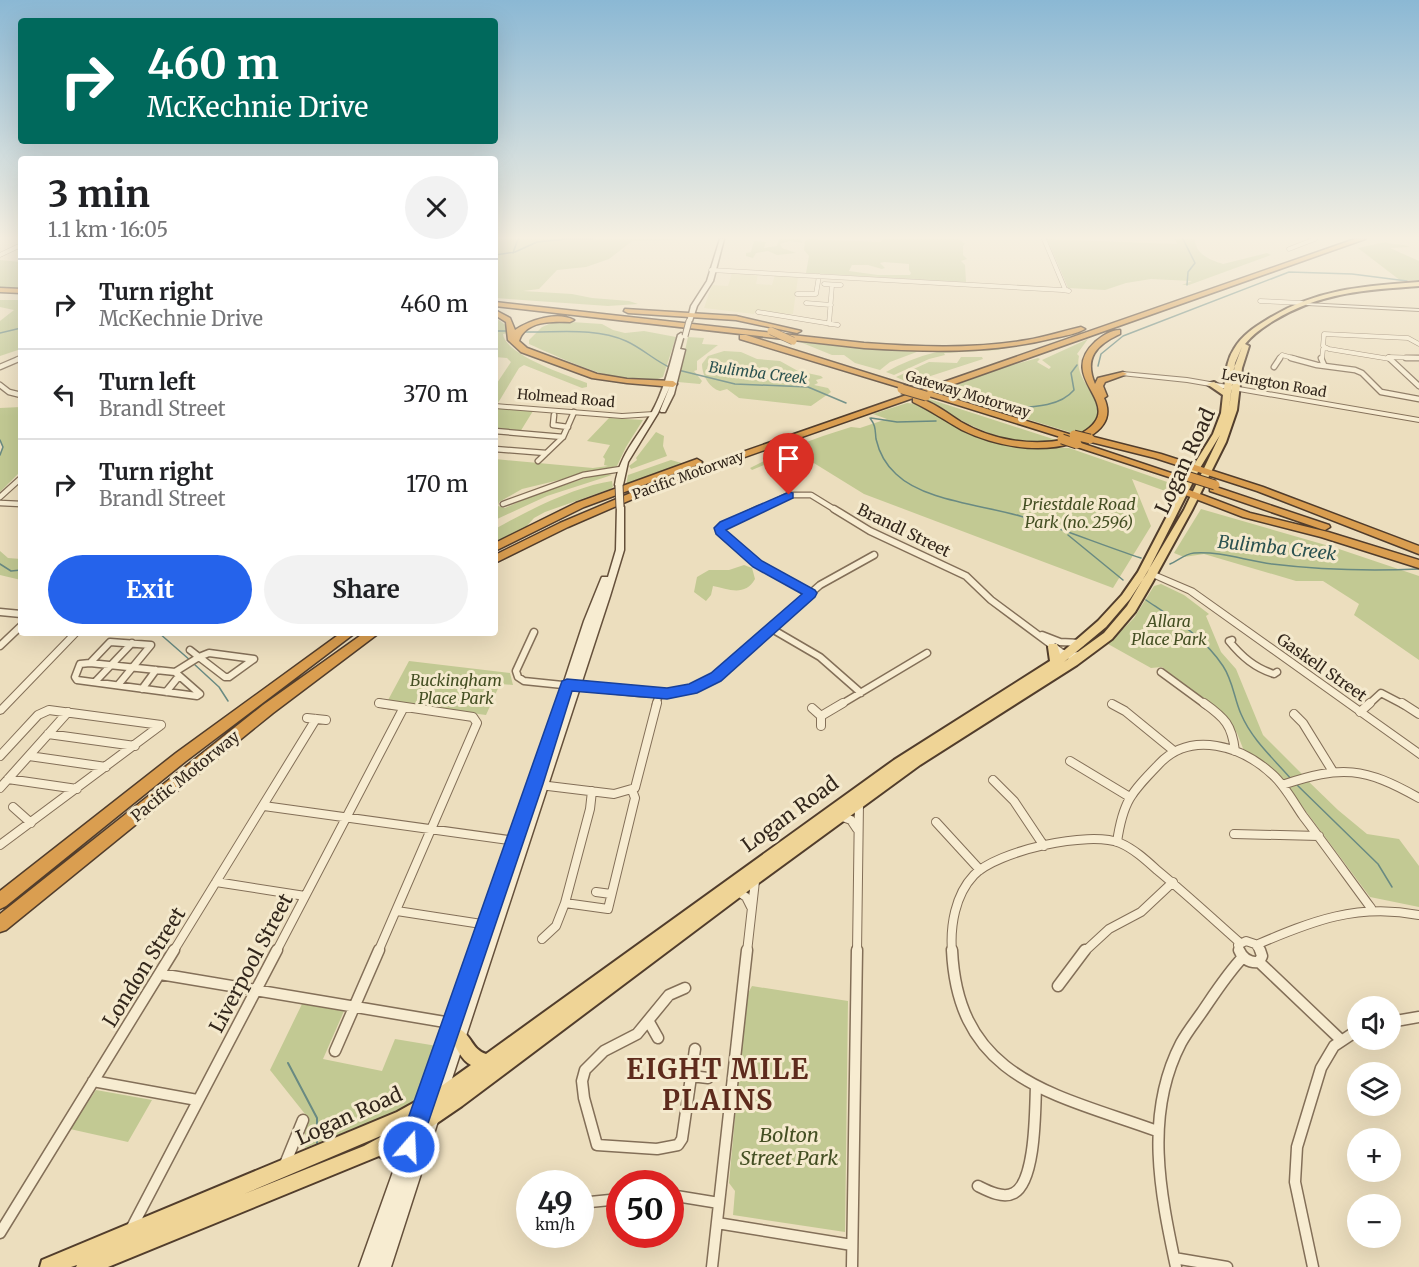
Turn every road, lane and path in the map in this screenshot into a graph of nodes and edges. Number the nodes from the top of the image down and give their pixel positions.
1 (697, 298) edge
2 (807, 298) edge
3 (831, 298) edge
4 (1174, 298) edge
5 (1198, 298) joint
6 (1325, 298) edge
7 (1330, 298) edge
8 (1260, 301) dead end
9 (1285, 302) junction
10 (806, 303) junction
11 (1308, 303) junction
12 (831, 304) junction
13 (1324, 305) junction
14 (521, 307) junction
15 (1293, 307) junction
16 (498, 308) edge
17 (498, 308) edge
18 (1142, 309) junction
19 (1419, 310) edge
20 (498, 311) edge
21 (758, 312) dead end
22 (689, 314) junction
23 (736, 318) junction
24 (804, 319) junction
25 (647, 321) junction
26 (628, 323) junction
27 (829, 324) junction
28 (838, 325) dead end
29 (516, 331) junction
30 (1419, 344) edge
31 (905, 348) junction
32 (1326, 348) junction
33 (1388, 357) junction
34 (1419, 358) edge
35 (18, 359) edge
36 (1324, 365) junction
37 (0, 367) edge
38 (1274, 367) dead end
39 (1123, 374) joint
40 (671, 378) junction
41 (884, 380) junction
42 (1211, 384) joint
43 (0, 385) edge
44 (1419, 386) edge
45 (902, 389) junction
46 (1230, 390) junction
47 (18, 394) edge
48 (929, 395) junction
49 (1419, 399) edge
50 (498, 406) edge
51 (574, 412) junction
52 (654, 414) junction
53 (554, 415) dead end
54 (635, 416) junction
55 (1419, 420) edge
56 (648, 423) junction
57 (568, 427) junction
58 (498, 431) edge
59 (563, 437) junction
60 (1078, 438) junction
61 (632, 447) junction
62 (498, 449) edge
63 (546, 453) junction
64 (538, 461) dead end
65 (1213, 461) junction
66 (1197, 465) junction
67 (1207, 472) junction
68 (620, 476) junction
69 (1228, 479) junction
70 (18, 481) edge
71 (1214, 487) junction
72 (1184, 491) junction
73 (0, 497) edge
74 (1193, 500) junction
75 (0, 503) edge
76 (18, 504) edge
77 (503, 504) dead end
78 (498, 546) edge
79 (1419, 552) edge
80 (874, 555) dead end
81 (498, 558) edge
82 (1419, 563) edge
83 (1151, 573) junction
84 (811, 593) junction
85 (0, 612) edge
86 (18, 614) edge
87 (18, 629) edge
88 (772, 629) junction
89 (534, 632) dead end
90 (1039, 634) junction
91 (73, 636) edge
92 (346, 636) edge
93 (369, 636) edge
94 (1232, 640) dead end
95 (132, 643) junction
96 (0, 646) edge
97 (1053, 646) junction
98 (1082, 649) junction
99 (190, 650) dead end
100 (927, 653) dead end
101 (1066, 655) junction
102 (194, 660) junction
103 (90, 663) junction
104 (1056, 663) junction
105 (111, 665) junction
106 (134, 668) junction
107 (156, 670) junction
108 (1161, 672) dead end
109 (1277, 672) dead end
110 (177, 674) junction
111 (95, 682) junction
112 (118, 685) junction
113 (572, 685) junction
114 (142, 688) junction
115 (166, 692) junction
116 (861, 693) junction
117 (658, 694) junction
118 (379, 704) dead end
119 (1112, 704) dead end
120 (404, 707) junction
121 (812, 708) dead end
122 (0, 711) edge
123 (68, 712) junction
124 (1360, 712) junction
125 (1294, 714) dead end
126 (1419, 714) edge
127 (820, 716) junction
128 (317, 719) dead end
129 (821, 726) dead end
130 (48, 734) junction
131 (135, 746) junction
132 (1174, 751) junction
133 (1235, 751) junction
134 (1419, 754) edge
135 (0, 756) edge
136 (29, 756) junction
137 (1070, 761) dead end
138 (107, 767) junction
139 (1332, 770) junction
140 (8, 779) junction
141 (993, 780) dead end
142 (539, 785) junction
143 (1282, 785) junction
144 (0, 788) edge
145 (77, 789) junction
146 (632, 790) junction
147 (592, 791) junction
148 (1128, 796) junction
149 (1419, 798) edge
150 (859, 802) junction
151 (264, 806) junction
152 (13, 807) dead end
153 (840, 816) junction
154 (346, 817) junction
155 (936, 822) dead end
156 (31, 823) junction
157 (432, 829) junction
158 (858, 829) junction
159 (1234, 834) dead end
160 (1319, 836) junction
161 (519, 841) junction
162 (1117, 842) junction
163 (0, 845) edge
164 (1044, 846) junction
165 (980, 870) junction
166 (756, 877) junction
167 (27, 879) junction
168 (216, 882) junction
169 (1173, 882) junction
170 (737, 891) junction
171 (596, 892) dead end
172 (0, 894) edge
173 (611, 894) junction
174 (304, 896) junction
175 (0, 901) edge
176 (565, 903) junction
177 (751, 908) junction
178 (1371, 908) junction
179 (397, 911) junction
180 (1419, 915) edge
181 (0, 924) edge
182 (491, 926) junction
183 (542, 939) dead end
184 (1239, 942) junction
185 (1256, 945) junction
186 (1243, 957) junction
187 (1259, 962) junction
188 (160, 974) junction
189 (1059, 986) dead end
190 (685, 988) dead end
191 (255, 990) junction
192 (355, 1006) junction
193 (1419, 1017) edge
194 (1401, 1020) edge
195 (649, 1022) junction
196 (451, 1023) junction
197 (1347, 1036) edge
198 (459, 1037) junction
199 (658, 1038) dead end
200 (1341, 1040) junction
201 (695, 1049) dead end
202 (335, 1051) dead end
203 (488, 1063) junction
204 (691, 1076) junction
205 (708, 1078) dead end
206 (93, 1081) junction
207 (1036, 1086) junction
208 (439, 1098) junction
209 (197, 1100) junction
210 (427, 1112) junction
211 (303, 1120) dead end
212 (415, 1128) junction
213 (1157, 1131) junction
214 (380, 1147) junction
215 (402, 1166) junction
216 (284, 1169) junction
217 (978, 1186) dead end
218 (684, 1197) edge
219 (719, 1203) junction
220 (717, 1223) junction
221 (0, 1233) edge
222 (128, 1234) junction
223 (852, 1245) junction
224 (1175, 1263) edge
225 (49, 1267) edge
226 (85, 1267) edge
227 (367, 1267) edge
228 (383, 1267) edge
229 (712, 1267) edge
230 (852, 1267) edge
231 (1227, 1267) edge
232 (1313, 1267) edge

1 - 22 main road
2 - 10 street
3 - 12 street
4 - 18 highway, Pacific Motorway
5 - 60 highway
5 - 81 highway, Pacific Motorway
6 - 11 main road, Logan Road
7 - 11 main road, Logan Road
8 - 9 street
9 - 11 street
9 - 15 street
10 - 12 street
10 - 24 street
11 - 13 street
11 - 13 street
11 - 15 main road, Logan Road
11 - 46 main road, Logan Road
12 - 27 street
13 - 19 street
14 - 16 highway, Gateway Motorway
14 - 22 highway
14 - 25 highway, Gateway Motorway
15 - 46 main road, Logan Road
17 - 26 highway
18 - 31 highway
18 - 78 highway, Pacific Motorway
20 - 29 highway
21 - 24 street
22 - 23 highway
22 - 40 main road, bridge
23 - 31 highway
23 - 41 highway, bridge
24 - 27 street
25 - 31 highway
25 - 41 highway, Gateway Motorway
26 - 29 highway
26 - 45 highway
27 - 28 street
29 - 40 highway
29 - 40 highway
30 - 32 street
32 - 33 street
32 - 36 street
33 - 34 street
33 - 44 street
35 - 37 street
36 - 38 street
36 - 49 street
39 - 42 street, Levington Road
39 - 60 highway
40 - 52 main road
40 - 61 main road
41 - 45 highway, Gateway Motorway
42 - 46 main road
43 - 47 street
45 - 48 highway, Gateway Motorway, bridge
45 - 60 highway
46 - 55 street, Levington Road
46 - 65 main road, Logan Road
46 - 66 main road, Logan Road
48 - 60 highway, Gateway Motorway
48 - 60 highway, Gateway Motorway
50 - 51 street, Holmead Road
51 - 54 street, Holmead Road
51 - 57 street
52 - 54 street, Holmead Road
52 - 56 main road
53 - 57 street
54 - 56 street, Holmead Road
56 - 61 main road
57 - 59 street
58 - 59 street
59 - 63 street
60 - 66 highway
60 - 71 highway, Gateway Motorway, bridge
61 - 68 main road
62 - 63 street
63 - 64 street
65 - 67 main road, Logan Road
65 - 69 highway
66 - 67 highway
66 - 72 main road, Logan Road
67 - 69 highway
67 - 74 main road, Logan Road
68 - 77 street
68 - 113 main road, bridge
69 - 79 highway
70 - 73 street
71 - 79 highway, Gateway Motorway
71 - 82 highway, Gateway Motorway
72 - 74 highway
72 - 83 main road, Logan Road
74 - 82 highway
74 - 83 main road, Logan Road
75 - 76 street
80 - 84 street
83 - 98 main road, Logan Road
83 - 124 street, Gaskell Street
84 - 88 street
84 - 90 street, Brandl Street
85 - 86 street
87 - 96 street
88 - 116 street
88 - 117 street
89 - 113 street
90 - 97 street, Brandl Street
90 - 98 street, Brandl Street
91 - 122 street
92 - 167 highway, Pacific Motorway
93 - 181 highway, Pacific Motorway
94 - 109 street
95 - 103 street
95 - 105 street
95 - 106 street
97 - 101 street, Brandl Street
97 - 104 main road
98 - 101 main road, Logan Road
98 - 150 main road, Logan Road
99 - 102 street
100 - 116 street
101 - 104 main road, Logan Road
102 - 102 street
102 - 110 street
103 - 105 street
103 - 111 street
104 - 203 main road, Logan Road
105 - 106 street
105 - 111 street
106 - 107 street
106 - 112 street
107 - 110 street
107 - 114 street
108 - 133 street
110 - 115 street
110 - 115 street
111 - 112 street
112 - 114 street
113 - 117 street
113 - 142 main road
114 - 115 street
116 - 127 street
117 - 146 street
118 - 120 street
119 - 132 street
120 - 154 street, Liverpool Street
120 - 157 street
121 - 127 street
123 - 130 street
123 - 131 street
123 - 135 street
124 - 126 street
124 - 134 street, Gaskell Street
125 - 139 street
127 - 129 street
128 - 151 street, London Street
130 - 131 street
130 - 136 street
131 - 138 street
132 - 133 street
132 - 148 street
133 - 143 street
136 - 138 street
136 - 140 street
137 - 148 street
138 - 145 street
139 - 143 street
139 - 149 street
140 - 144 street
140 - 145 street
141 - 164 street
142 - 147 street
142 - 161 main road
143 - 160 street
145 - 156 street
146 - 147 street
146 - 173 street
147 - 176 street
148 - 162 street
150 - 153 main road, Logan Road
150 - 158 street
151 - 154 street
151 - 168 street, London Street
152 - 156 street
153 - 158 street
153 - 166 main road, Logan Road
154 - 157 street
154 - 174 street, Liverpool Street
155 - 165 street
156 - 163 street
157 - 161 street
157 - 179 street
158 - 223 street
159 - 160 street
160 - 178 street
161 - 182 main road
162 - 164 street
162 - 169 street
164 - 165 street
165 - 207 street
166 - 170 main road, Logan Road
166 - 177 street
167 - 172 highway
167 - 175 highway, Pacific Motorway
168 - 174 street
168 - 188 street, London Street
169 - 184 street
169 - 189 street
170 - 177 street
170 - 210 main road, Logan Road
171 - 173 street
173 - 176 street
174 - 191 street, Liverpool Street
176 - 183 street
177 - 219 street
178 - 180 street
178 - 185 street
179 - 182 street
179 - 192 street
182 - 196 main road
182 - 198 main road
184 - 185 street
184 - 186 street
185 - 187 street
186 - 187 street
186 - 213 street
187 - 200 street
188 - 191 street
188 - 206 street, London Street
190 - 195 street
191 - 192 street
191 - 209 street, Liverpool Street
192 - 196 street
192 - 202 street
193 - 194 street
195 - 199 street
195 - 204 street
196 - 210 main road
197 - 200 street
198 - 203 main road
198 - 208 main road
200 - 232 street
201 - 204 street
203 - 208 main road, Logan Road
204 - 205 street
206 - 209 street
206 - 221 street, London Street
207 - 213 street
207 - 217 street
208 - 210 main road, Logan Road
209 - 222 street, Liverpool Street
210 - 212 main road, Logan Road
210 - 216 main road, Logan Road
210 - 228 main road
211 - 216 street
212 - 214 main road, Logan Road
212 - 215 main road
213 - 224 street
214 - 215 main road
214 - 226 main road, Logan Road
215 - 227 main road
216 - 222 main road, Logan Road
218 - 219 street
219 - 220 street
220 - 223 street
220 - 229 street
222 - 225 main road, Logan Road
223 - 230 street
224 - 231 street

